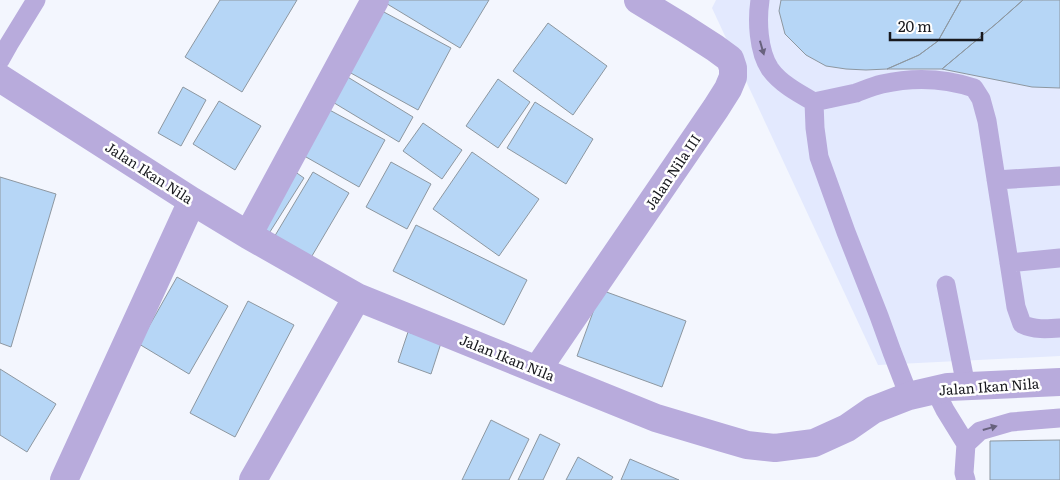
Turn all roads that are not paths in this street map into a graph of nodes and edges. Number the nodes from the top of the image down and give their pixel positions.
1 (36, 0) edge
2 (375, 0) edge
3 (638, 0) edge
4 (760, 0) edge
5 (0, 60) edge
6 (0, 78) edge
7 (814, 102) junction
8 (1060, 176) edge
9 (996, 180) junction
10 (192, 201) junction
11 (248, 235) junction
12 (1060, 258) edge
13 (1010, 263) junction
14 (946, 285) dead end
15 (357, 297) junction
16 (1060, 328) edge
17 (537, 370) junction
18 (1060, 382) edge
19 (966, 386) junction
20 (922, 393) junction
21 (1060, 418) edge
22 (966, 444) junction
23 (64, 480) edge
24 (253, 480) edge
25 (966, 480) edge

1 - 5 lane
2 - 11 street
3 - 17 street, Jalan Nila III
4 -> 7 lane
6 - 10 street, Jalan Ikan Nila
7 - 9 lane
7 - 20 lane
8 - 9 lane
9 - 13 lane
10 - 11 street, Jalan Ikan Nila
10 - 23 street
11 - 15 street, Jalan Ikan Nila
12 - 13 lane
13 - 16 lane
14 - 19 lane
15 - 17 street, Jalan Ikan Nila
15 - 24 street
17 - 20 street, Jalan Ikan Nila
18 - 19 street, Jalan Ikan Nila
19 - 20 street, Jalan Ikan Nila
20 - 22 lane
22 -> 21 lane
22 - 25 lane

